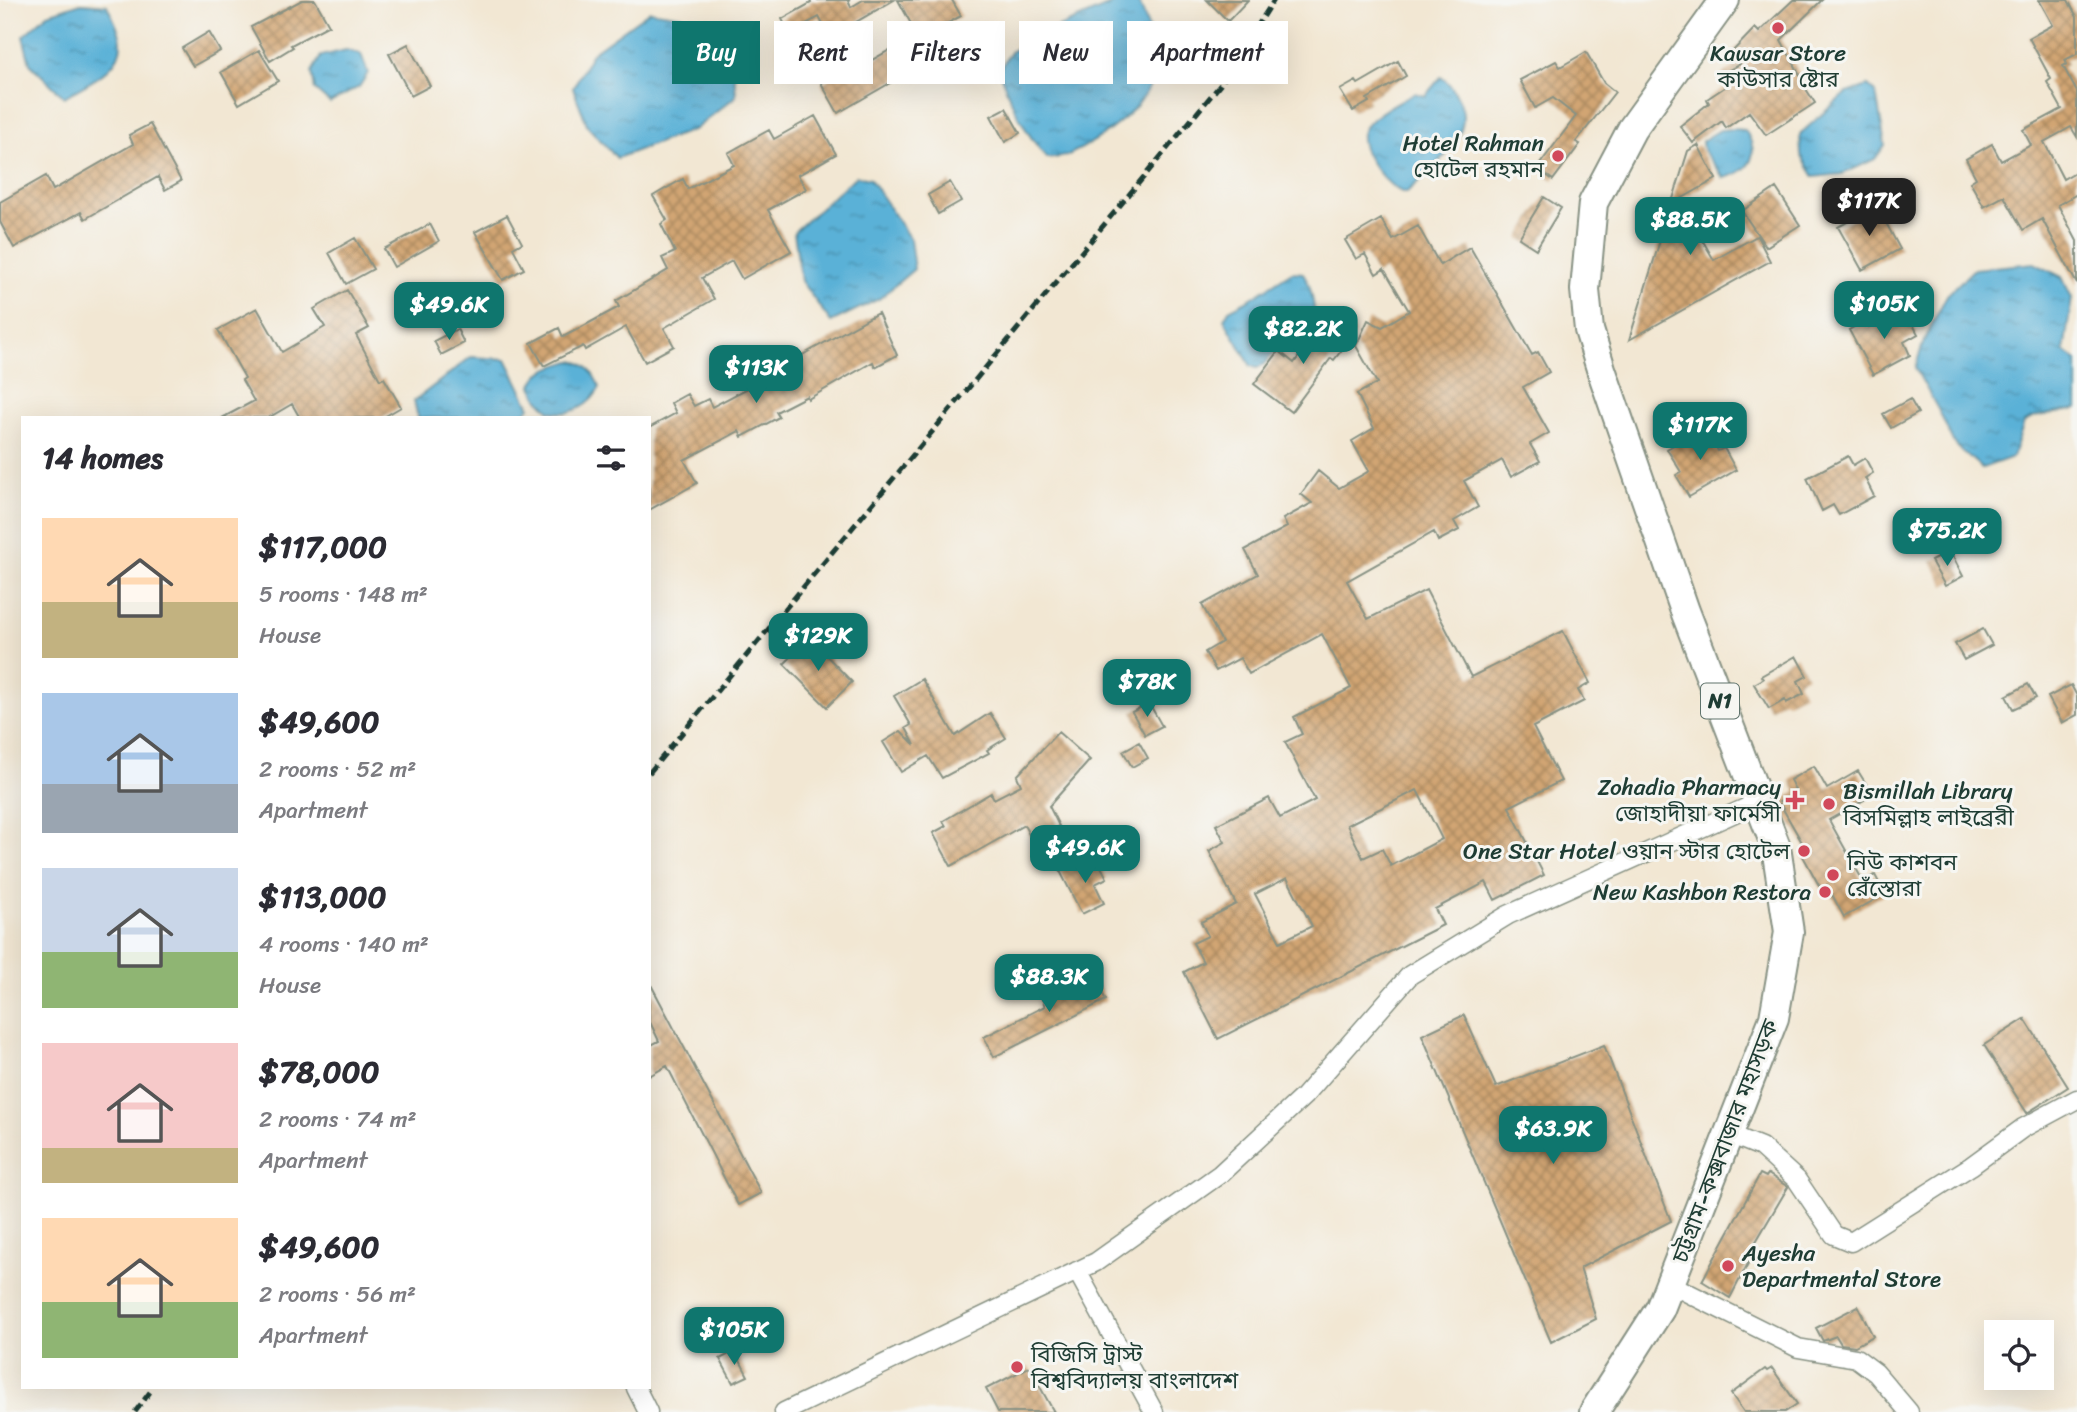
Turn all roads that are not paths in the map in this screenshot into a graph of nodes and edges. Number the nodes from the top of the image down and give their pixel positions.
1 (1725, 0) edge
2 (1759, 802) junction
3 (2077, 1099) edge
4 (1728, 1134) junction
5 (1077, 1271) junction
6 (1670, 1284) junction
7 (636, 1389) edge
8 (648, 1412) edge
9 (784, 1412) edge
10 (1154, 1412) edge
11 (1594, 1412) edge
12 (1909, 1412) edge

1 - 2 highway, চট্টগ্রাম-কক্সবাজার মহাসড়ক / N1
2 - 4 highway, চট্টগ্রাম-কক্সবাজার মহাসড়ক / N1
2 - 5 street
3 - 4 street
4 - 6 highway, চট্টগ্রাম-কক্সবাজার মহাসড়ক / N1
5 - 9 street
5 - 10 street
6 - 11 highway, চট্টগ্রাম-কক্সবাজার মহাসড়ক / N1
6 - 12 street
7 - 8 street

